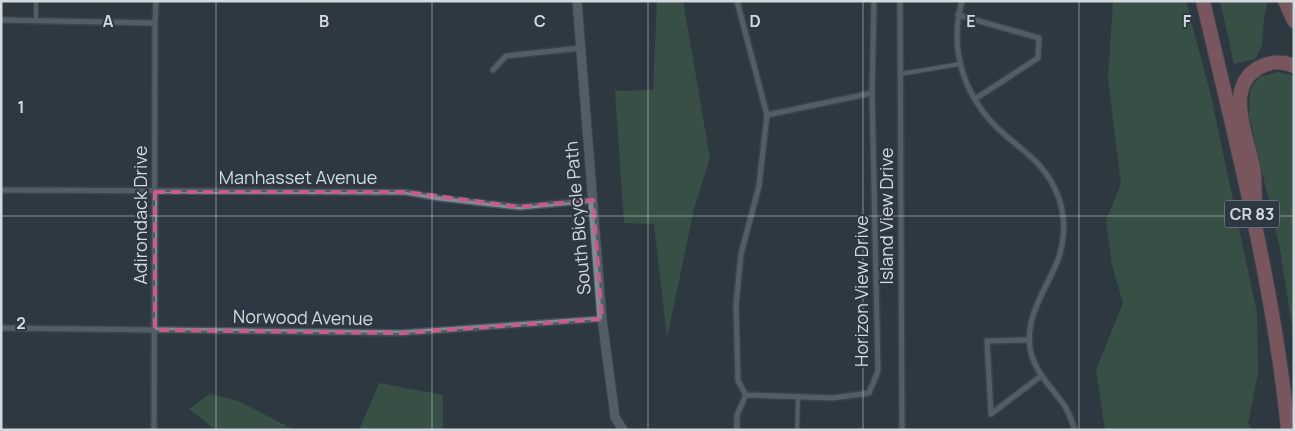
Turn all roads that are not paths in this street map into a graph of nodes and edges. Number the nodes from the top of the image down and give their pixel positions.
1 (36, 1) edge
2 (156, 1) edge
3 (577, 1) edge
4 (737, 1) edge
5 (874, 1) edge
6 (900, 1) edge
7 (962, 1) edge
8 (1203, 1) edge
9 (1285, 1) edge
10 (958, 14) junction
11 (1, 20) edge
12 (36, 21) junction
13 (1294, 21) edge
14 (155, 23) junction
15 (581, 48) junction
16 (960, 64) junction
17 (1294, 66) edge
18 (493, 70) dead end
19 (900, 74) junction
20 (872, 93) junction
21 (976, 99) junction
22 (767, 115) junction
23 (1, 190) edge
24 (155, 192) junction
25 (592, 200) junction
26 (1255, 226) junction
27 (602, 319) junction
28 (3, 328) dead end
29 (155, 330) junction
30 (1030, 340) junction
31 (1041, 376) junction
32 (746, 395) junction
33 (798, 397) junction
34 (1285, 400) junction
35 (154, 430) edge
36 (623, 430) edge
37 (737, 430) edge
38 (797, 430) edge
39 (902, 430) edge
40 (1075, 430) edge
41 (1284, 430) edge
42 (1288, 430) edge

1 - 12 lane
2 - 14 street, Adirondack Drive
3 - 15 street, South Bicycle Path
4 - 22 street
5 - 20 street, Horizon View Drive
6 - 19 street, Island View Drive
7 - 10 street
8 - 26 highway, CR 83
9 - 13 highway
10 - 16 street
10 - 21 street
11 - 12 street
12 - 14 street
14 - 24 street, Adirondack Drive
15 - 18 street
15 - 25 street, South Bicycle Path
16 - 19 lane
16 - 21 street
17 - 26 highway
19 - 39 street, Island View Drive
20 - 22 street
20 - 33 street, Horizon View Drive
21 - 30 street
22 - 32 street
23 - 24 street, Manhasset Avenue
24 - 25 street, Manhasset Avenue
24 - 29 street, Adirondack Drive
25 - 27 street, South Bicycle Path
26 - 34 highway, CR 83
27 - 29 street, Norwood Avenue
27 - 36 street, South Bicycle Path
28 - 29 street, Norwood Avenue
29 - 35 street, Adirondack Drive
30 - 31 street
30 - 31 street
31 - 40 street
32 - 33 street, Horizon View Drive
32 - 37 street
33 - 38 lane
34 - 41 highway
34 - 42 highway, CR 83

